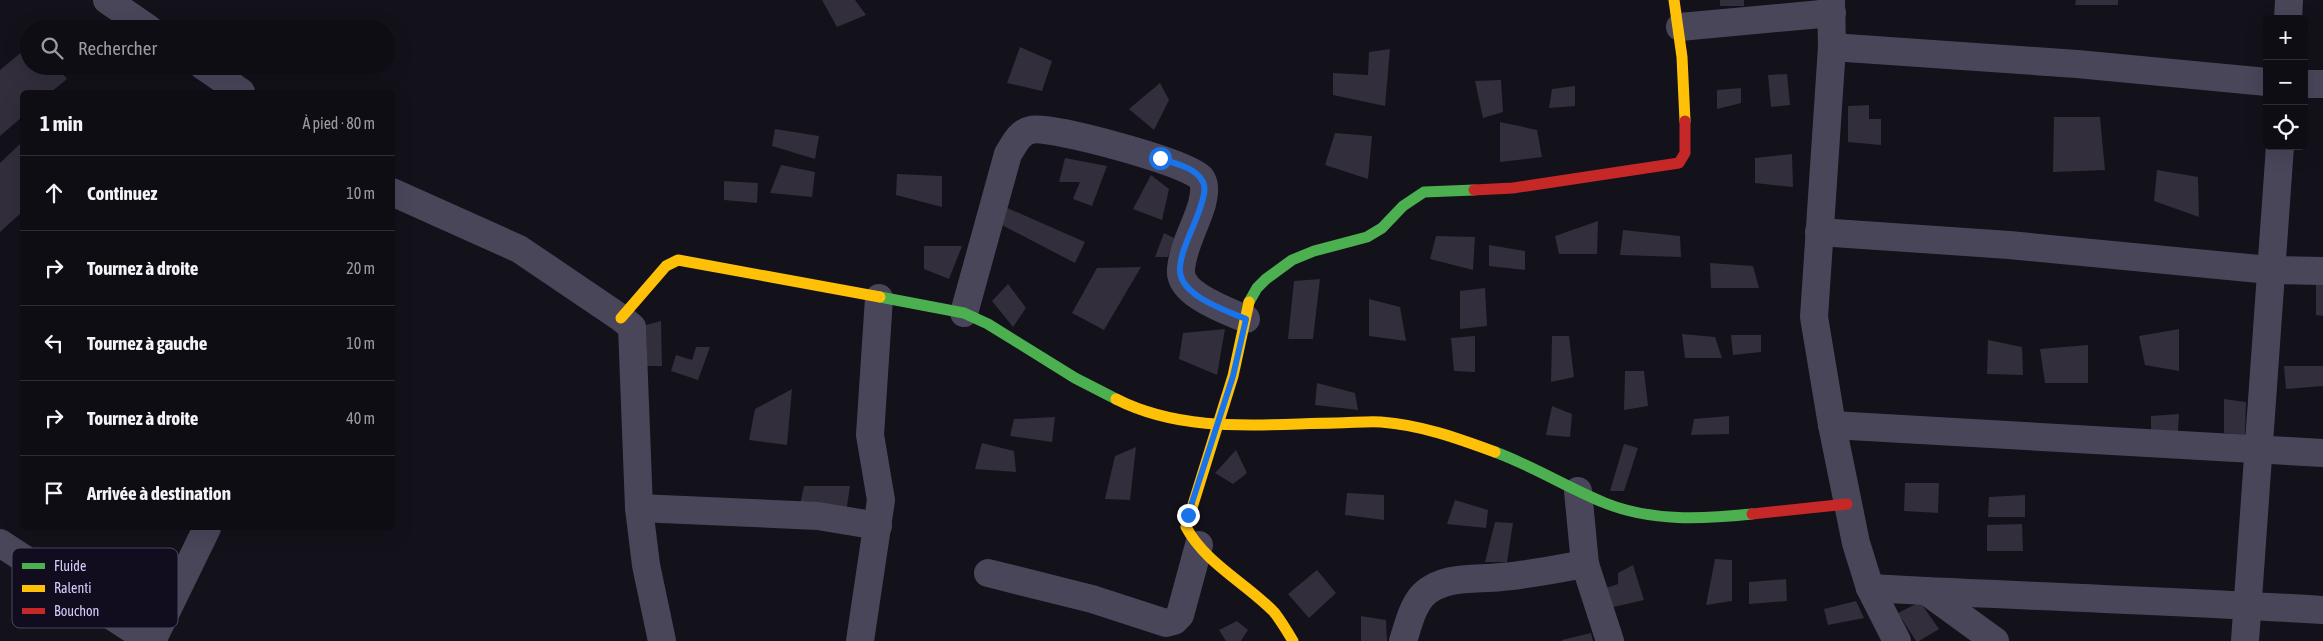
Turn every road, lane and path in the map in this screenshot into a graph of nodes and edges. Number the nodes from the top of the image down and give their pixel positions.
1 (107, 0) edge
2 (1674, 0) edge
3 (2289, 0) edge
4 (1832, 6) edge
5 (2288, 15) edge
6 (136, 20) edge
7 (1680, 27) junction
8 (1832, 47) junction
9 (216, 75) edge
10 (2263, 82) edge
11 (2308, 84) edge
12 (2323, 84) edge
13 (238, 90) edge
14 (2280, 150) edge
15 (395, 193) edge
16 (1819, 232) junction
17 (2270, 270) junction
18 (2323, 271) edge
19 (879, 298) junction
20 (964, 313) junction
21 (621, 318) junction
22 (1246, 319) junction
23 (1217, 425) junction
24 (1832, 425) junction
25 (2259, 450) junction
26 (2323, 452) edge
27 (1578, 491) junction
28 (1847, 504) junction
29 (639, 508) junction
30 (878, 526) junction
31 (206, 530) edge
32 (0, 543) edge
33 (1199, 545) junction
34 (12, 551) edge
35 (1585, 564) junction
36 (988, 573) dead end
37 (178, 587) edge
38 (1870, 588) junction
39 (1926, 591) junction
40 (2247, 604) junction
41 (2323, 610) edge
42 (131, 628) edge
43 (157, 628) edge
44 (151, 641) edge
45 (662, 641) edge
46 (860, 641) edge
47 (1293, 641) edge
48 (1403, 641) edge
49 (1610, 641) edge
50 (1897, 641) edge
51 (1995, 641) edge
52 (2245, 641) edge

1 - 6 street
2 - 7 street
3 - 5 street
4 - 7 street
4 - 8 street
7 - 22 street
8 - 10 street
8 - 16 street
9 - 13 street
11 - 12 street
14 - 17 street
15 - 21 street
16 - 17 street
16 - 24 street
17 - 18 street
17 - 25 street
19 - 20 street
19 - 21 street
19 - 30 street
20 - 22 street
20 - 23 street
21 - 29 street
22 - 23 street
23 - 27 street
23 - 33 street
24 - 25 street
24 - 28 street
25 - 26 street
25 - 40 street
27 - 28 street
27 - 35 street
28 - 38 street
29 - 30 street
29 - 45 street
30 - 46 street
31 - 37 street
32 - 34 street
33 - 36 street
33 - 47 street
35 - 48 street
35 - 49 street
38 - 39 street
38 - 50 street
39 - 40 street
39 - 51 street
40 - 41 street
40 - 52 street
42 - 44 street
43 - 44 street

